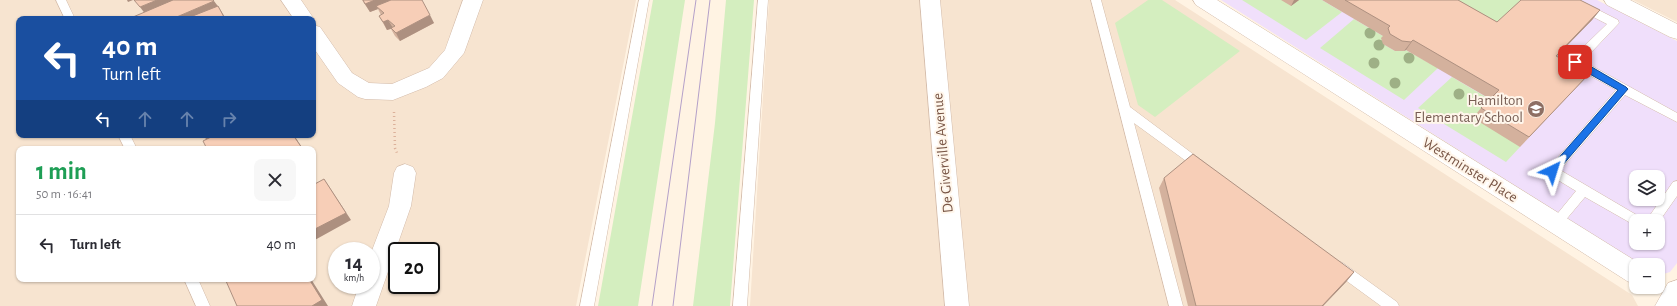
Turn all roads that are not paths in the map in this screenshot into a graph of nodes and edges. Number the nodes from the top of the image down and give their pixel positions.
1 (62, 0) edge
2 (291, 0) edge
3 (473, 0) edge
4 (644, 0) edge
5 (763, 0) edge
6 (930, 0) edge
7 (1096, 0) edge
8 (1203, 0) edge
9 (1570, 0) edge
10 (1614, 0) edge
11 (69, 16) edge
12 (302, 16) edge
13 (1677, 32) edge
14 (316, 36) edge
15 (1623, 89) junction
16 (1125, 110) junction
17 (1677, 118) edge
18 (405, 173) road end
19 (1214, 175) edge
20 (1677, 186) edge
21 (1584, 190) junction
22 (1657, 214) edge
23 (1629, 217) edge
24 (1555, 224) junction
25 (1328, 259) edge
26 (1629, 270) edge
27 (192, 282) edge
28 (203, 306) edge
29 (364, 306) edge
30 (587, 306) edge
31 (740, 306) edge
32 (957, 306) edge
33 (1176, 306) edge
34 (1392, 306) edge

1 - 11 lane
2 - 12 street
3 - 14 street
4 - 30 lane
5 - 31 lane
6 - 32 street, De Giverville Avenue
7 - 16 lane
8 - 24 street, Westminster Place
9 - 15 lane
10 - 13 street
15 - 17 lane
15 - 21 lane
16 - 19 lane
16 - 33 lane
18 - 29 street
20 - 22 lane
21 - 23 lane
21 - 24 lane
24 - 26 street, Westminster Place
25 - 34 lane
27 - 28 lane

